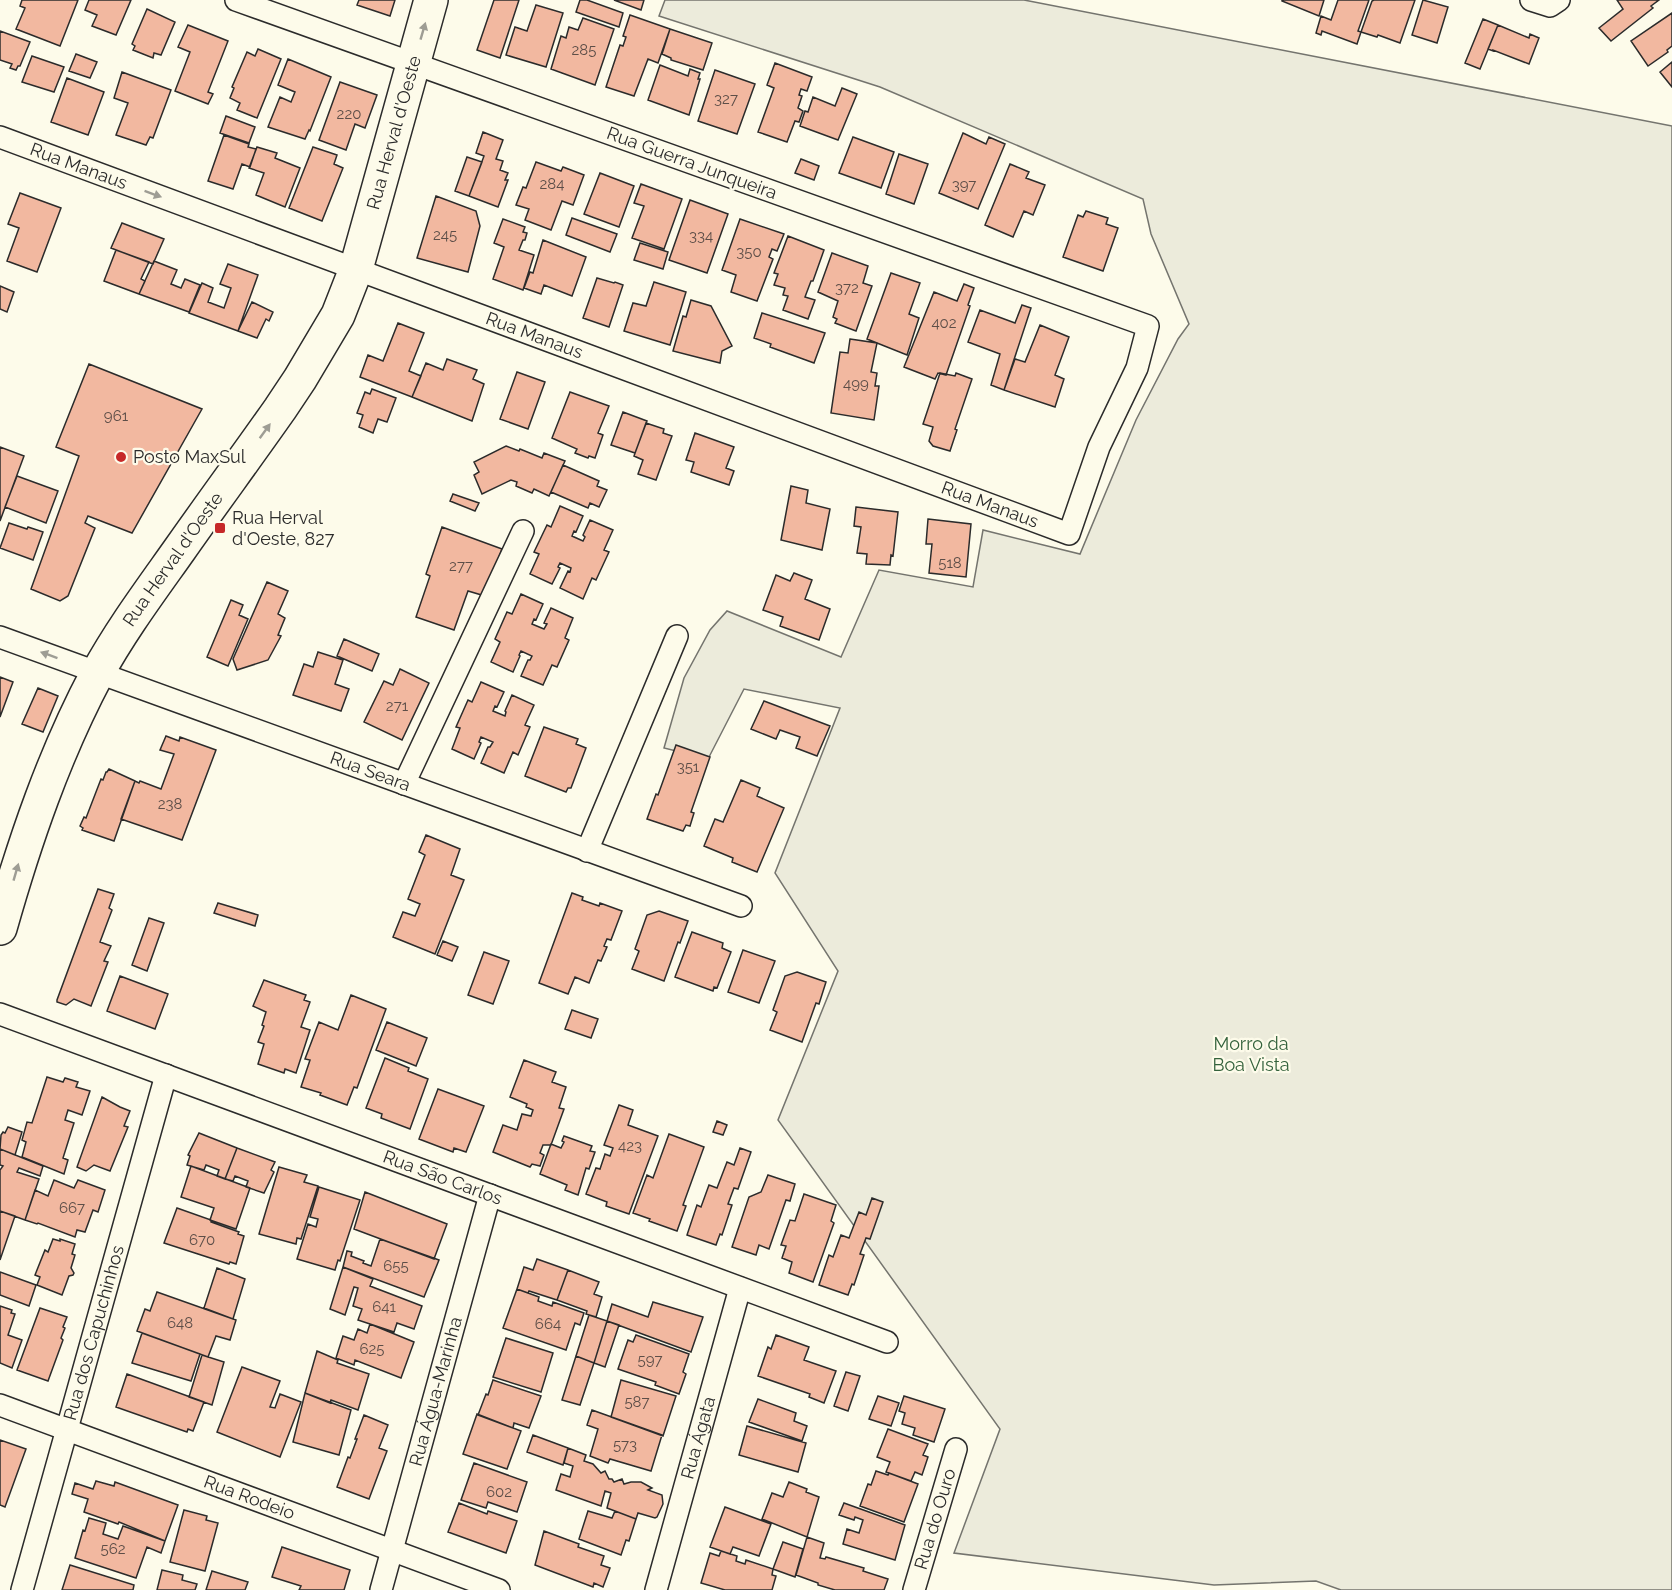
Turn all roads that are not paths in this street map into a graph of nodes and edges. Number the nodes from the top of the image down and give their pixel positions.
1 (236, 0) edge
2 (431, 0) edge
3 (1531, 0) edge
4 (1559, 0) edge
5 (414, 64) junction
6 (0, 137) edge
7 (356, 269) junction
8 (523, 531) dead end
9 (1069, 534) joint
10 (677, 636) dead end
11 (0, 637) edge
12 (98, 673) junction
13 (404, 784) junction
14 (587, 851) junction
15 (741, 906) dead end
16 (0, 928) edge
17 (0, 1014) edge
18 (166, 1075) junction
19 (490, 1195) junction
20 (740, 1287) junction
21 (888, 1342) dead end
22 (0, 1405) edge
23 (67, 1429) junction
24 (956, 1449) dead end
25 (392, 1550) junction
26 (21, 1590) edge
27 (381, 1590) edge
28 (499, 1590) edge
29 (656, 1590) edge
30 (914, 1590) edge

1 - 5 street, Rua Guerra Junqueira
5 -> 2 main road, Rua Herval d'Oeste
3 - 4 street
5 - 7 main road, Rua Herval d'Oeste
5 - 9 street, Rua Guerra Junqueira
6 -> 7 street, Rua Manaus
7 - 9 street, Rua Manaus
12 -> 7 main road, Rua Herval d'Oeste
8 - 13 street
10 - 14 street
12 -> 11 street, Rua Seara
12 - 13 street, Rua Seara
16 -> 12 main road, Rua Herval d'Oeste
13 - 14 street, Rua Seara
14 - 15 street, Rua Seara
17 - 18 street, Rua São Carlos
18 - 19 street, Rua São Carlos
18 - 23 street, Rua dos Capuchinhos
19 - 20 street, Rua São Carlos
19 - 25 street, Rua Água-Marinha
20 - 21 street, Rua São Carlos
20 - 29 street, Rua Ágata
22 - 23 street, Rua Rodeio
23 - 25 street, Rua Rodeio
23 - 26 street, Rua dos Capuchinhos
24 - 30 street, Rua do Ouro
25 - 27 street, Rua Água-Marinha
25 - 28 street, Rua Rodeio

